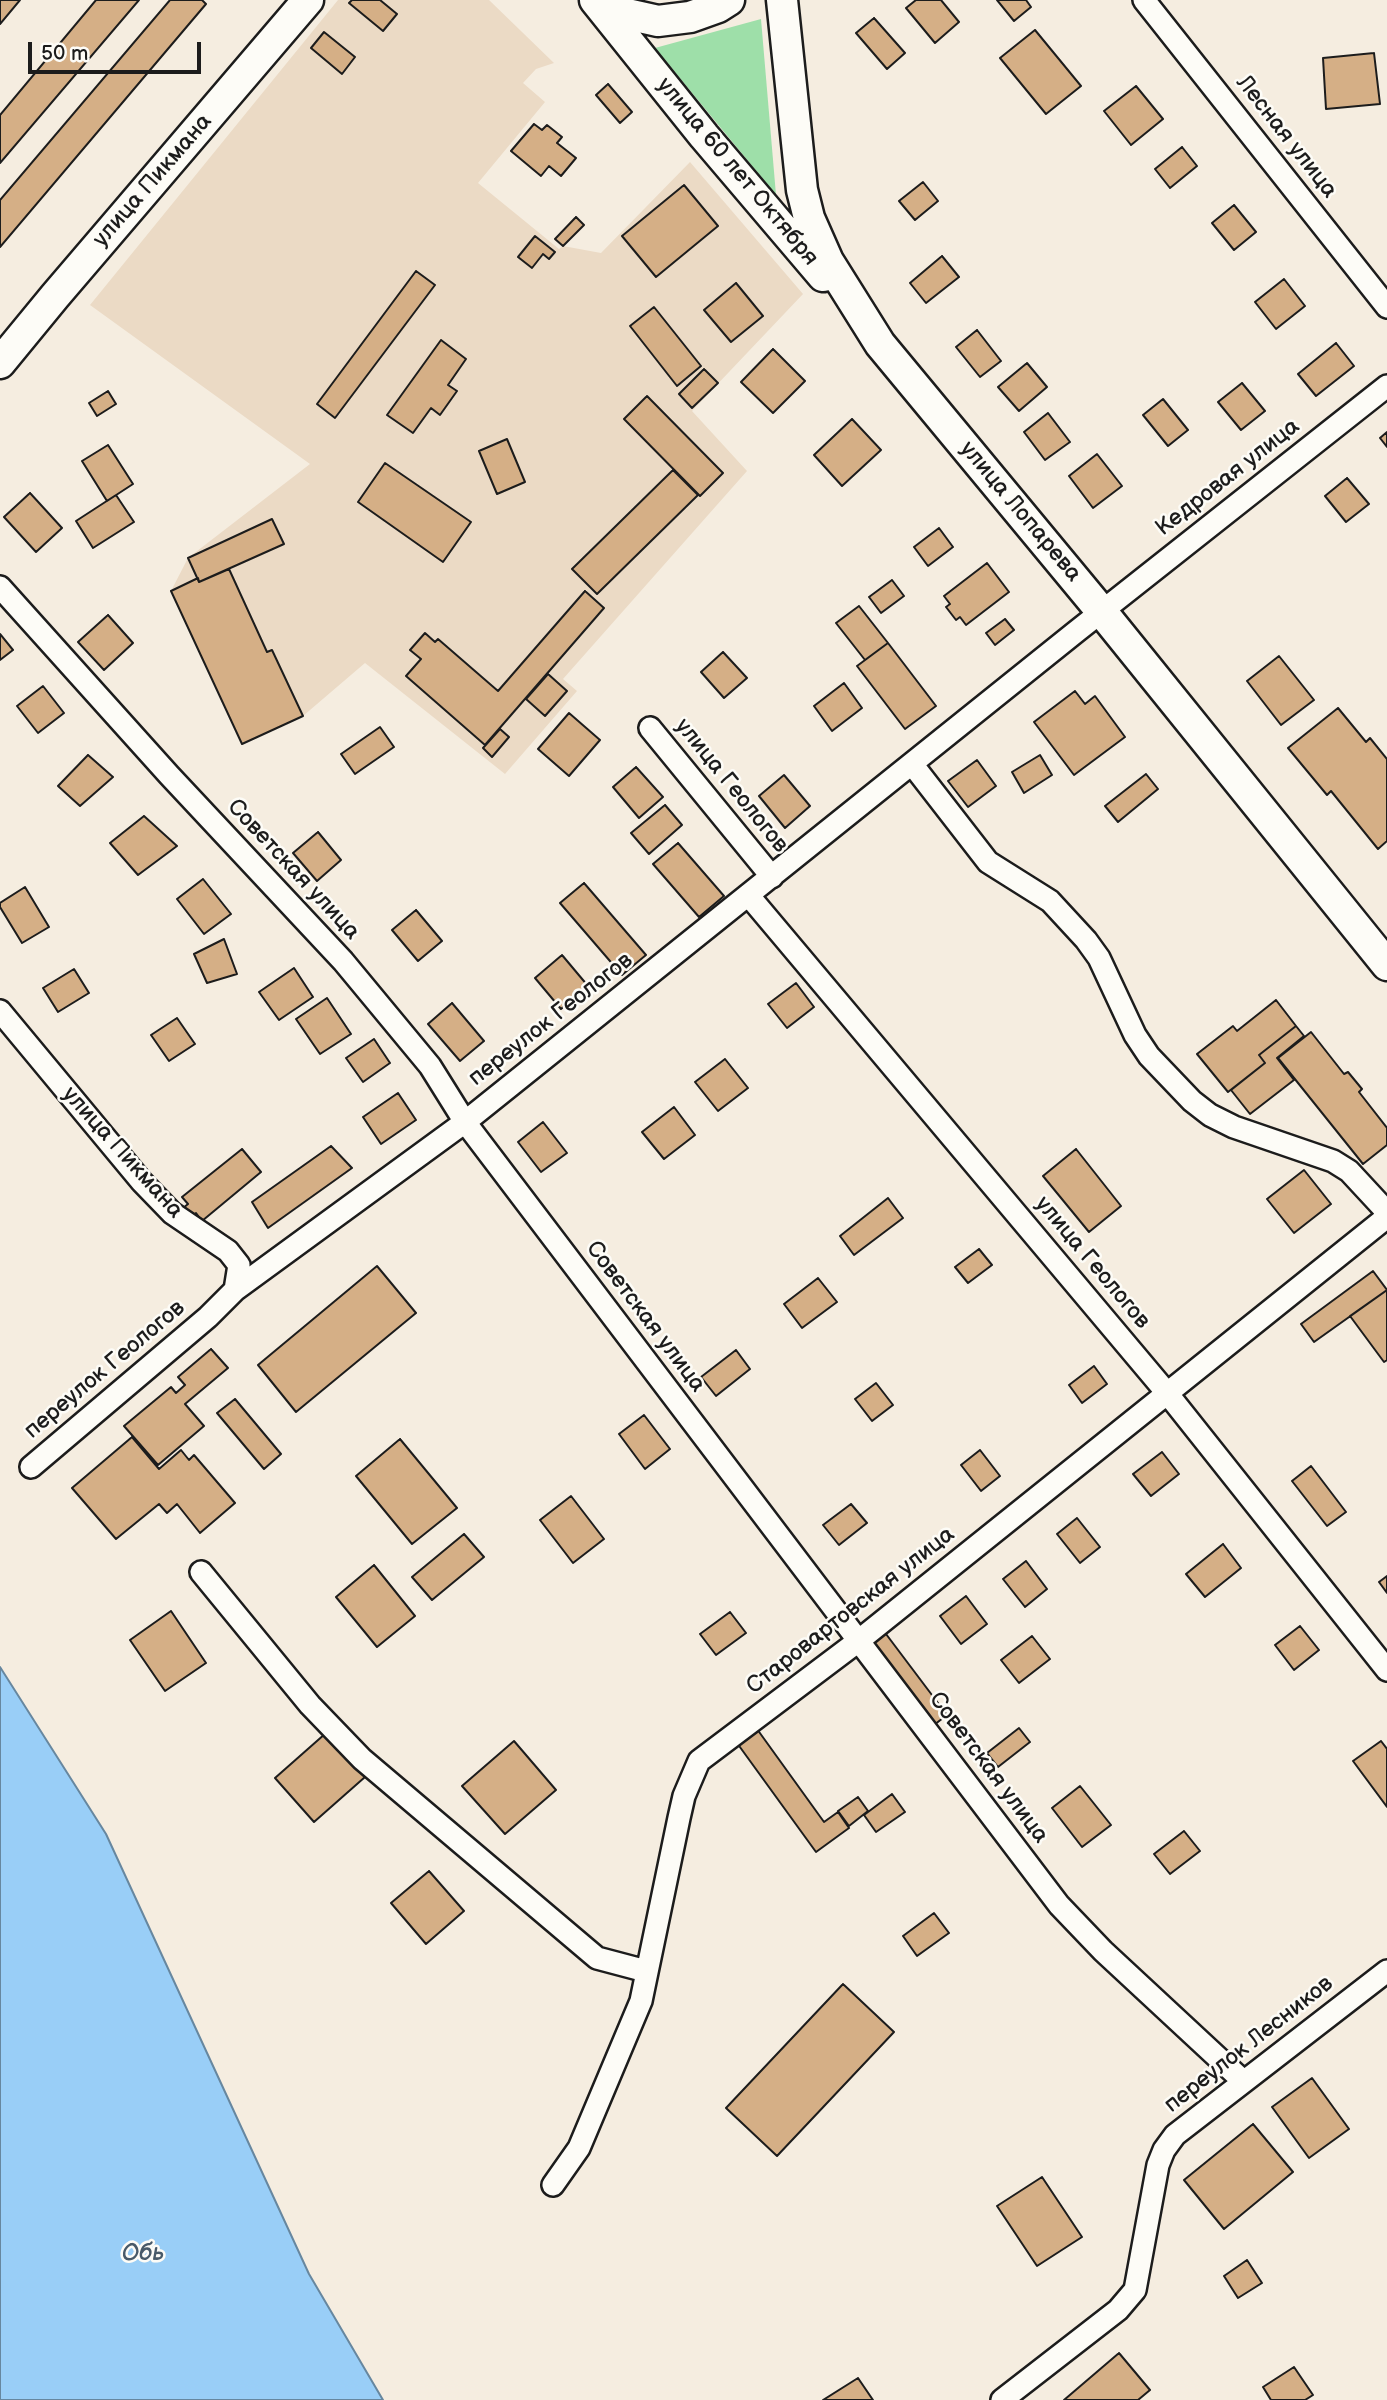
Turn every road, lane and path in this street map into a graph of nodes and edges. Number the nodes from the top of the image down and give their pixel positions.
1 (308, 0) edge
2 (594, 0) edge
3 (601, 0) edge
4 (729, 0) edge
5 (782, 0) edge
6 (1144, 0) edge
7 (1387, 307) edge
8 (880, 344) junction
9 (0, 363) edge
10 (1387, 386) edge
11 (0, 587) edge
12 (1102, 612) junction
13 (650, 728) dead end
14 (912, 764) junction
15 (772, 877) junction
16 (749, 896) junction
17 (1387, 965) edge
18 (0, 1011) edge
19 (465, 1122) junction
20 (1387, 1214) edge
21 (235, 1290) junction
22 (1167, 1393) junction
23 (31, 1467) dead end
24 (201, 1572) dead end
25 (858, 1642) junction
26 (1387, 1670) edge
27 (1387, 1971) edge
28 (646, 1972) junction
29 (1243, 2081) junction
30 (553, 2185) dead end
31 (1002, 2400) edge

1 - 9 main road, улица Пикмана
2 - 8 main road, улица 60 лет Октября
3 - 4 main road
5 - 8 main road, улица Лопарева
6 - 7 street, Лесная улица
8 - 12 main road, улица Лопарева
10 - 12 street, Кедровая улица
11 - 19 street, Советская улица
12 - 14 street, переулок Геологов
12 - 17 main road, улица Лопарева
13 - 15 street, улица Геологов
14 - 15 street, переулок Геологов
14 - 20 street
15 - 16 street, переулок Геологов
16 - 19 street, переулок Геологов
16 - 22 street, улица Геологов
18 - 21 street, улица Пикмана
19 - 21 street, переулок Геологов
19 - 25 street, Советская улица
20 - 22 street, Старовартовская улица
21 - 23 street, переулок Геологов
22 - 25 street, Старовартовская улица
22 - 26 street, улица Геологов
24 - 28 street
25 - 28 street, Старовартовская улица
25 - 29 street, Советская улица
27 - 29 street, переулок Лесников
28 - 30 street, Старовартовская улица
29 - 31 street, переулок Лесников

